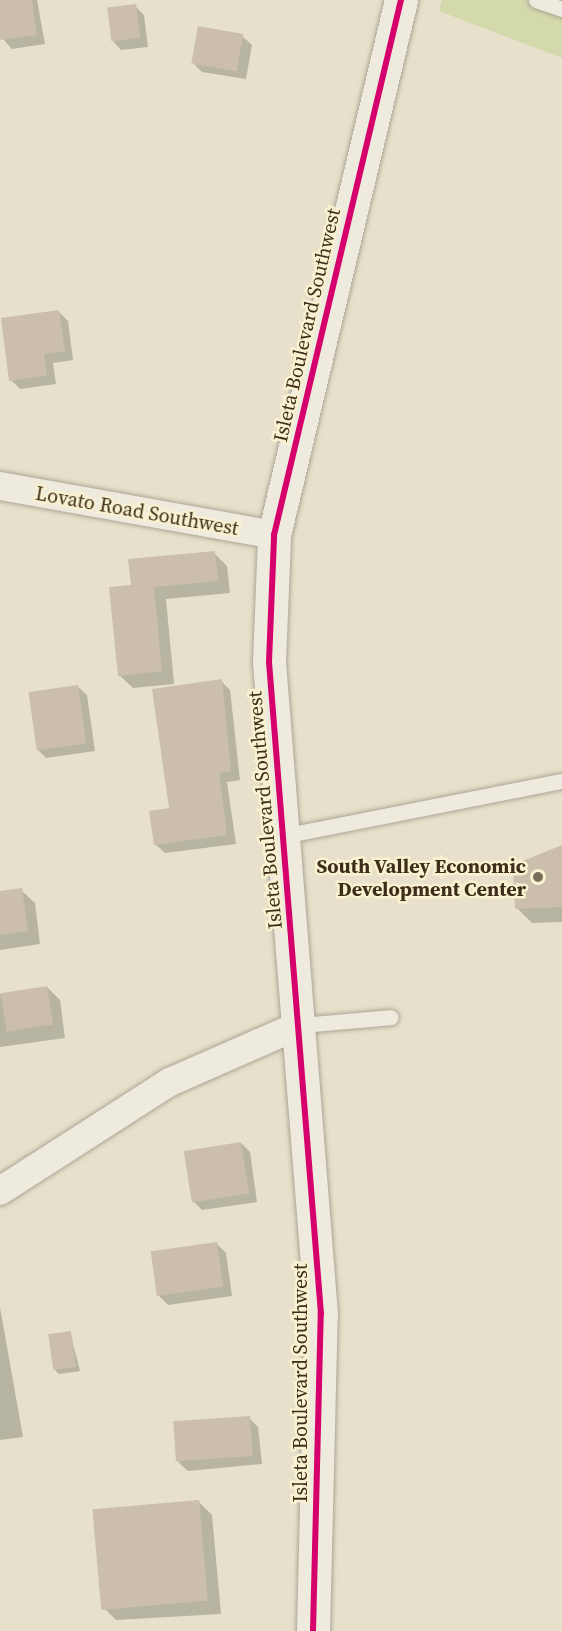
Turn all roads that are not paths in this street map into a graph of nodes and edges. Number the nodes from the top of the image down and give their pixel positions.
1 (400, 0) edge
2 (537, 0) edge
3 (562, 9) edge
4 (0, 486) edge
5 (274, 535) junction
6 (562, 781) edge
7 (283, 836) junction
8 (391, 1017) dead end
9 (300, 1025) junction
10 (0, 1191) edge
11 (313, 1631) edge

1 - 5 main road, Isleta Boulevard Southwest
2 - 3 lane
4 - 5 street, Lovato Road Southwest
5 - 7 main road, Isleta Boulevard Southwest
6 - 7 lane
7 - 9 main road, Isleta Boulevard Southwest
8 - 9 lane
9 - 10 street
9 - 11 main road, Isleta Boulevard Southwest

